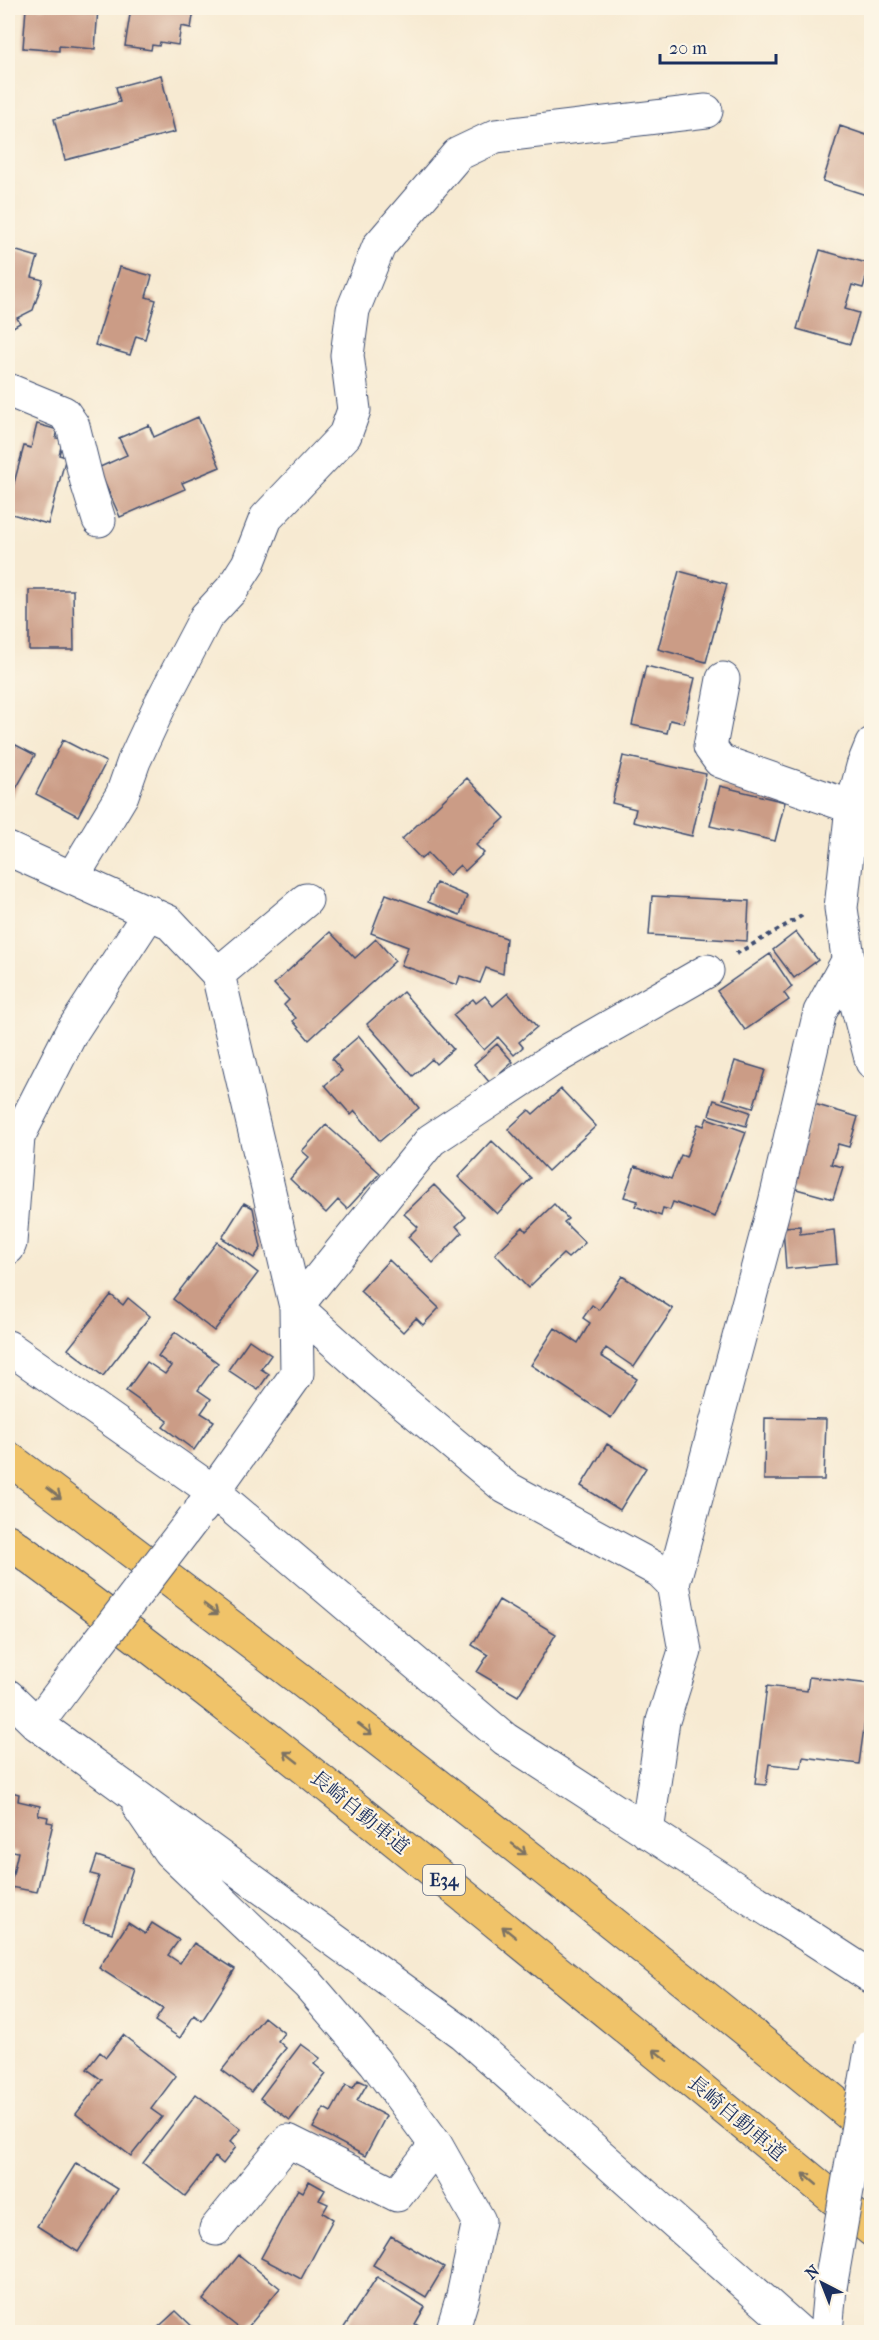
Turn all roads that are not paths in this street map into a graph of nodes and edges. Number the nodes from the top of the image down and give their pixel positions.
1 (706, 111) dead end
2 (8, 390) edge
3 (99, 520) dead end
4 (723, 679) dead end
5 (872, 744) edge
6 (852, 807) junction
7 (8, 849) edge
8 (72, 878) junction
9 (306, 900) dead end
10 (150, 912) junction
11 (848, 961) junction
12 (707, 971) road end
13 (218, 974) junction
14 (872, 1062) edge
15 (8, 1248) edge
16 (296, 1307) junction
17 (8, 1347) edge
18 (8, 1458) edge
19 (214, 1492) junction
20 (8, 1540) edge
21 (673, 1584) junction
22 (8, 1696) edge
23 (37, 1724) junction
24 (126, 1788) junction
25 (647, 1832) junction
26 (872, 1977) edge
27 (872, 2045) edge
28 (811, 2082) junction
29 (872, 2127) edge
30 (872, 2133) edge
31 (436, 2145) junction
32 (216, 2229) dead end
33 (872, 2230) edge
34 (452, 2332) edge
35 (799, 2332) edge
36 (826, 2332) edge

1 - 8 street
2 - 3 street
4 - 6 street
5 - 6 street
6 - 11 street
7 - 8 street
8 - 10 street
9 - 13 street
10 - 13 street
10 - 15 street
11 - 14 street
11 - 21 street
12 - 16 street
13 - 16 street
16 - 19 street
16 - 21 street
17 - 19 street
18 -> 28 highway
19 - 23 street, bridge
19 - 25 street
33 -> 20 highway, 長崎自動車道 / E34
21 - 25 street
22 - 23 street
23 - 24 street
24 - 31 street
24 - 35 street
25 - 26 street
27 - 36 street, bridge
28 - 29 highway
28 - 30 highway
31 - 32 street
31 - 34 street

